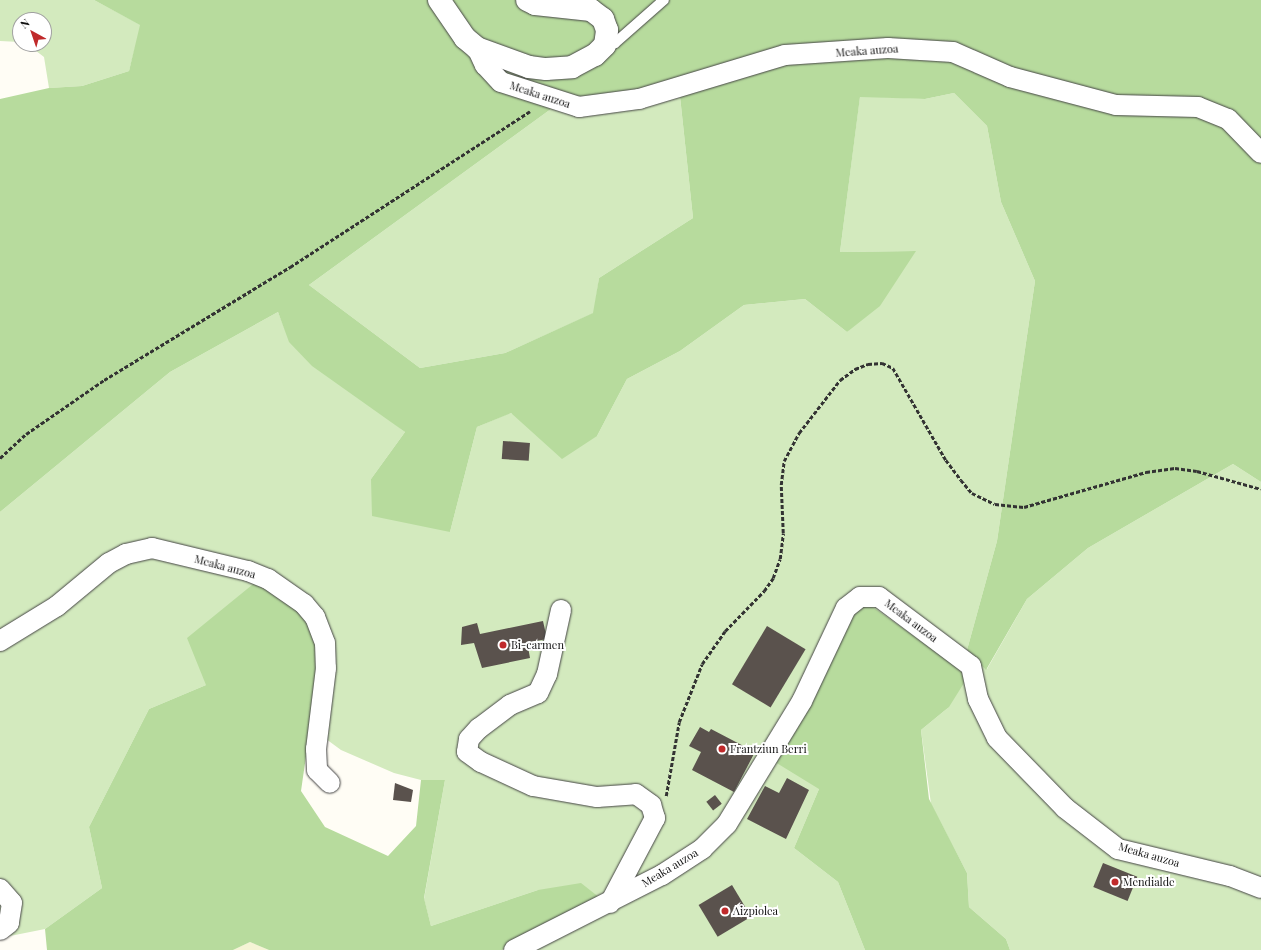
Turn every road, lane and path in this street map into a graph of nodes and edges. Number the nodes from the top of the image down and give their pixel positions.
1 (439, 0) edge
2 (527, 0) edge
3 (664, 0) edge
4 (605, 45) junction
5 (477, 48) junction
6 (551, 98) junction
7 (1261, 153) edge
8 (0, 458) edge
9 (1261, 489) edge
10 (561, 610) dead end
11 (0, 641) edge
12 (330, 783) dead end
13 (655, 818) junction
14 (1261, 888) edge
15 (0, 889) edge
16 (610, 902) junction
17 (0, 930) edge
18 (514, 950) edge

1 - 5 street
2 - 4 street
3 - 4 lane
4 - 5 street
5 - 6 street, Meaka auzoa
6 - 7 street, Meaka auzoa
6 - 8 path
9 - 13 path
10 - 13 street
11 - 12 street, Meaka auzoa
13 - 16 street, Meaka auzoa
14 - 16 street, Meaka auzoa
15 - 17 street
16 - 18 street, Meaka auzoa

